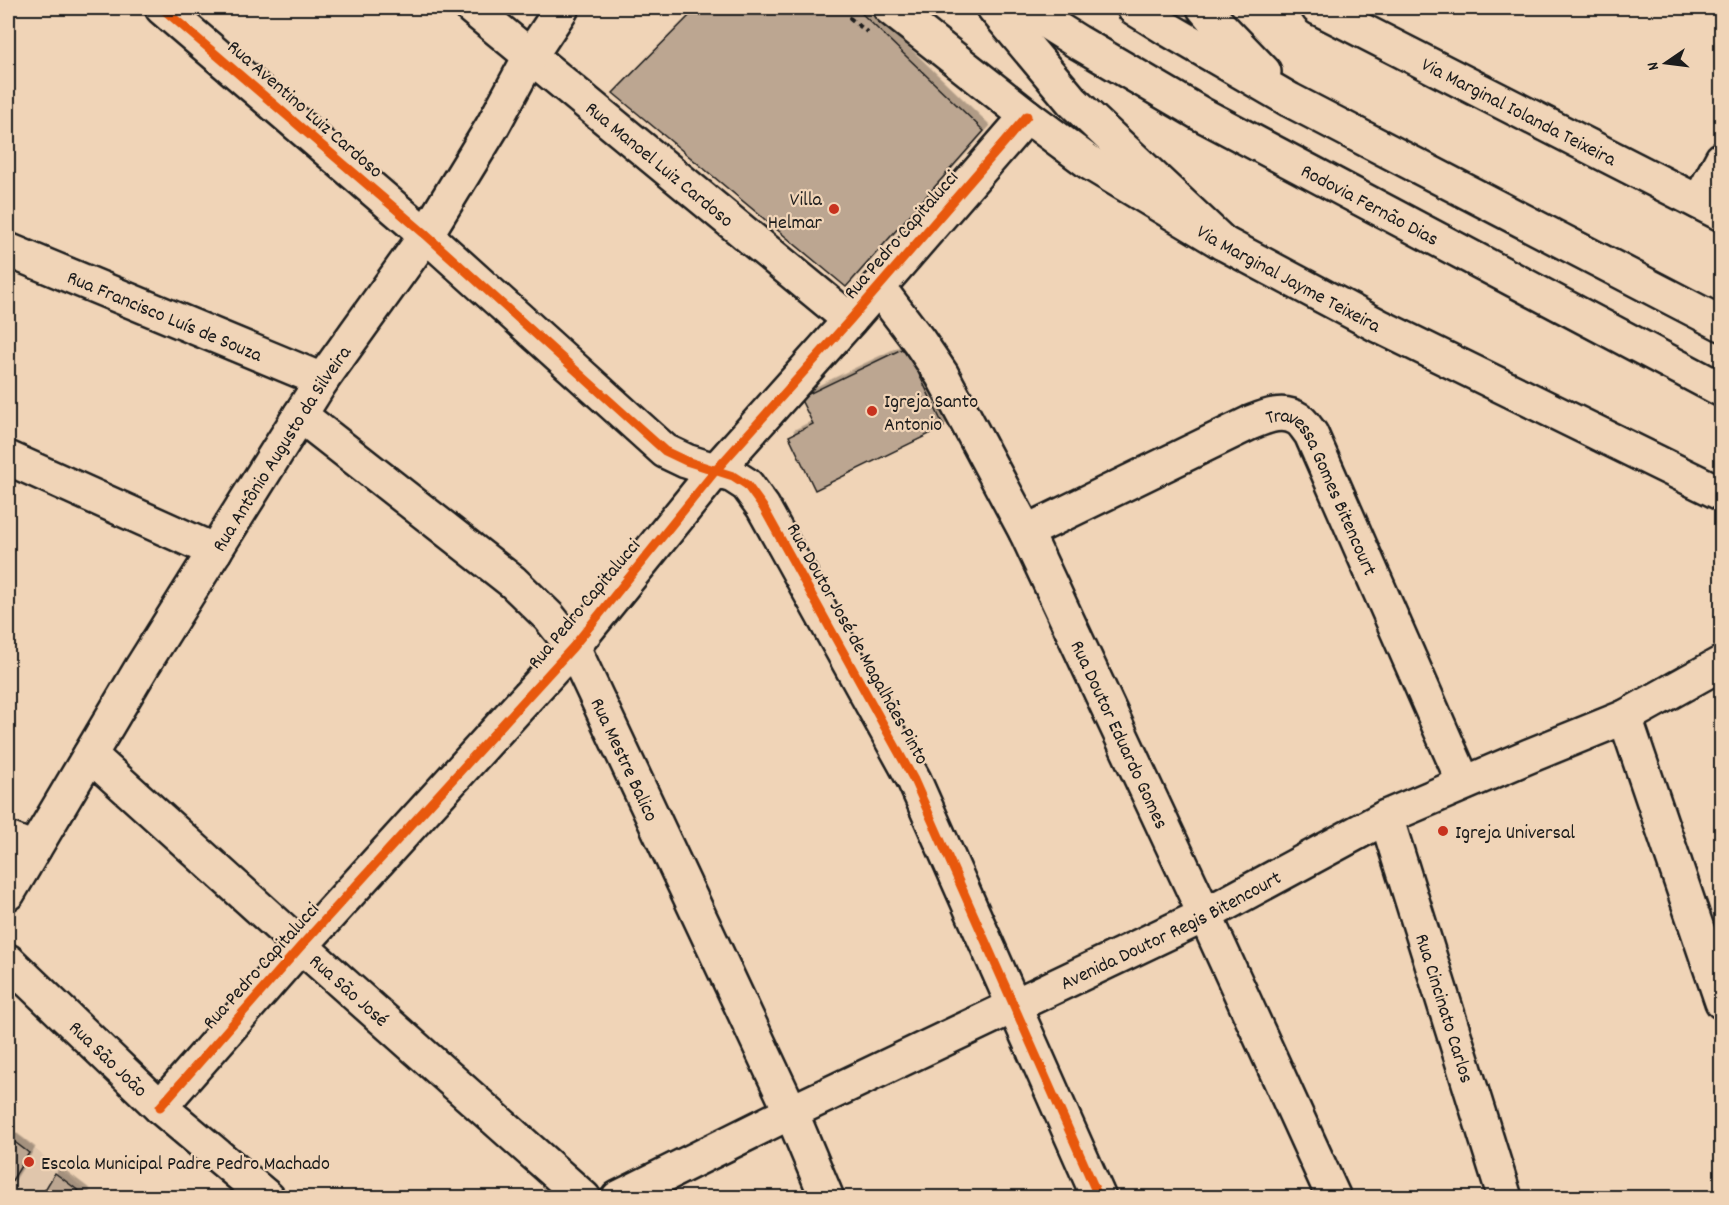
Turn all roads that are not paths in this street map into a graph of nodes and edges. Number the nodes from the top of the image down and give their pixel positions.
1 (162, 8) edge
2 (472, 8) edge
3 (562, 8) edge
4 (890, 8) edge
5 (994, 8) edge
6 (1024, 8) edge
7 (1134, 8) edge
8 (1204, 8) edge
9 (1318, 8) edge
10 (531, 55) junction
11 (1290, 100) junction
12 (1027, 116) junction
13 (1722, 159) edge
14 (1710, 208) edge
15 (426, 235) junction
16 (1223, 243) junction
17 (8, 250) edge
18 (878, 287) junction
19 (850, 320) junction
20 (1722, 324) edge
21 (322, 380) junction
22 (1722, 390) edge
23 (300, 415) junction
24 (8, 458) edge
25 (716, 470) junction
26 (1722, 494) edge
27 (1026, 532) junction
28 (215, 551) junction
29 (573, 647) junction
30 (1722, 663) edge
31 (1624, 717) junction
32 (90, 755) junction
33 (1464, 783) junction
34 (1386, 817) junction
35 (21, 844) edge
36 (8, 893) edge
37 (1205, 915) junction
38 (300, 946) junction
39 (8, 962) edge
40 (1722, 1002) edge
41 (1013, 1006) junction
42 (160, 1107) junction
43 (790, 1112) junction
44 (268, 1197) edge
45 (584, 1197) edge
46 (618, 1197) edge
47 (827, 1197) edge
48 (1099, 1197) edge
49 (1334, 1197) edge
50 (1505, 1197) edge

1 - 15 main road, Rua Aventino Luiz Cardoso
2 - 10 main road, Rua Manoel Luiz Cardoso
3 - 10 main road, Rua Antônio Augusto da Silveira
4 - 12 main road, Via Marginal Jayme Teixeira
5 - 16 main road
6 - 22 main road, Rodovia Fernão Dias
7 - 11 main road
8 - 11 main road
9 - 14 main road, Via Marginal Iolanda Teixeira
10 - 15 main road, Rua Antônio Augusto da Silveira
10 - 19 main road, Rua Manoel Luiz Cardoso
11 - 20 main road
12 - 16 main road, Via Marginal Jayme Teixeira
12 - 18 main road, Rua Pedro Capitalucci
13 - 14 main road
15 - 21 main road, Rua Antônio Augusto da Silveira
15 - 25 main road, Rua Doutor José de Magalhães Pinto
16 - 26 main road, Via Marginal Jayme Teixeira
17 - 21 main road, Rua Francisco Luís de Souza
18 - 19 main road, Rua Pedro Capitalucci
18 - 27 main road, Rua Doutor Eduardo Gomes
19 - 25 main road, Rua Pedro Capitalucci
21 - 23 main road, Rua Antônio Augusto da Silveira
23 - 28 main road, Rua Antônio Augusto da Silveira
23 - 29 main road, Rua Mestre Balico
24 - 28 main road
25 - 29 main road, Rua Pedro Capitalucci
25 - 41 main road, Rua Doutor José de Magalhães Pinto
27 - 33 main road, Travessa Gomes Bitencourt
27 - 37 main road, Rua Doutor Eduardo Gomes
28 - 32 main road, Rua Antônio Augusto da Silveira
29 - 38 main road, Rua Pedro Capitalucci
29 - 43 main road, Rua Mestre Balico
30 - 31 main road, Avenida Doutor Regis Bitencourt
31 - 33 main road, Avenida Doutor Regis Bitencourt
31 - 40 main road
32 - 35 main road, Rua Antônio Augusto da Silveira
32 - 38 main road, Rua São José
33 - 34 main road, Avenida Doutor Regis Bitencourt
34 - 37 main road, Avenida Doutor Regis Bitencourt
34 - 50 main road, Rua Cincinato Carlos
35 - 36 main road, Rua Antônio Augusto da Silveira
37 - 41 main road, Avenida Doutor Regis Bitencourt
37 - 49 main road, Rua Doutor Eduardo Gomes
38 - 42 main road, Rua Pedro Capitalucci
38 - 45 main road, Rua São José
39 - 42 main road, Rua São João
41 - 43 main road, Avenida Doutor Regis Bitencourt
41 - 48 main road, Rua Doutor José de Magalhães Pinto
42 - 44 main road, Rua São João
43 - 46 main road, Avenida Doutor Regis Bitencourt
43 - 47 main road, Rua Mestre Balico

